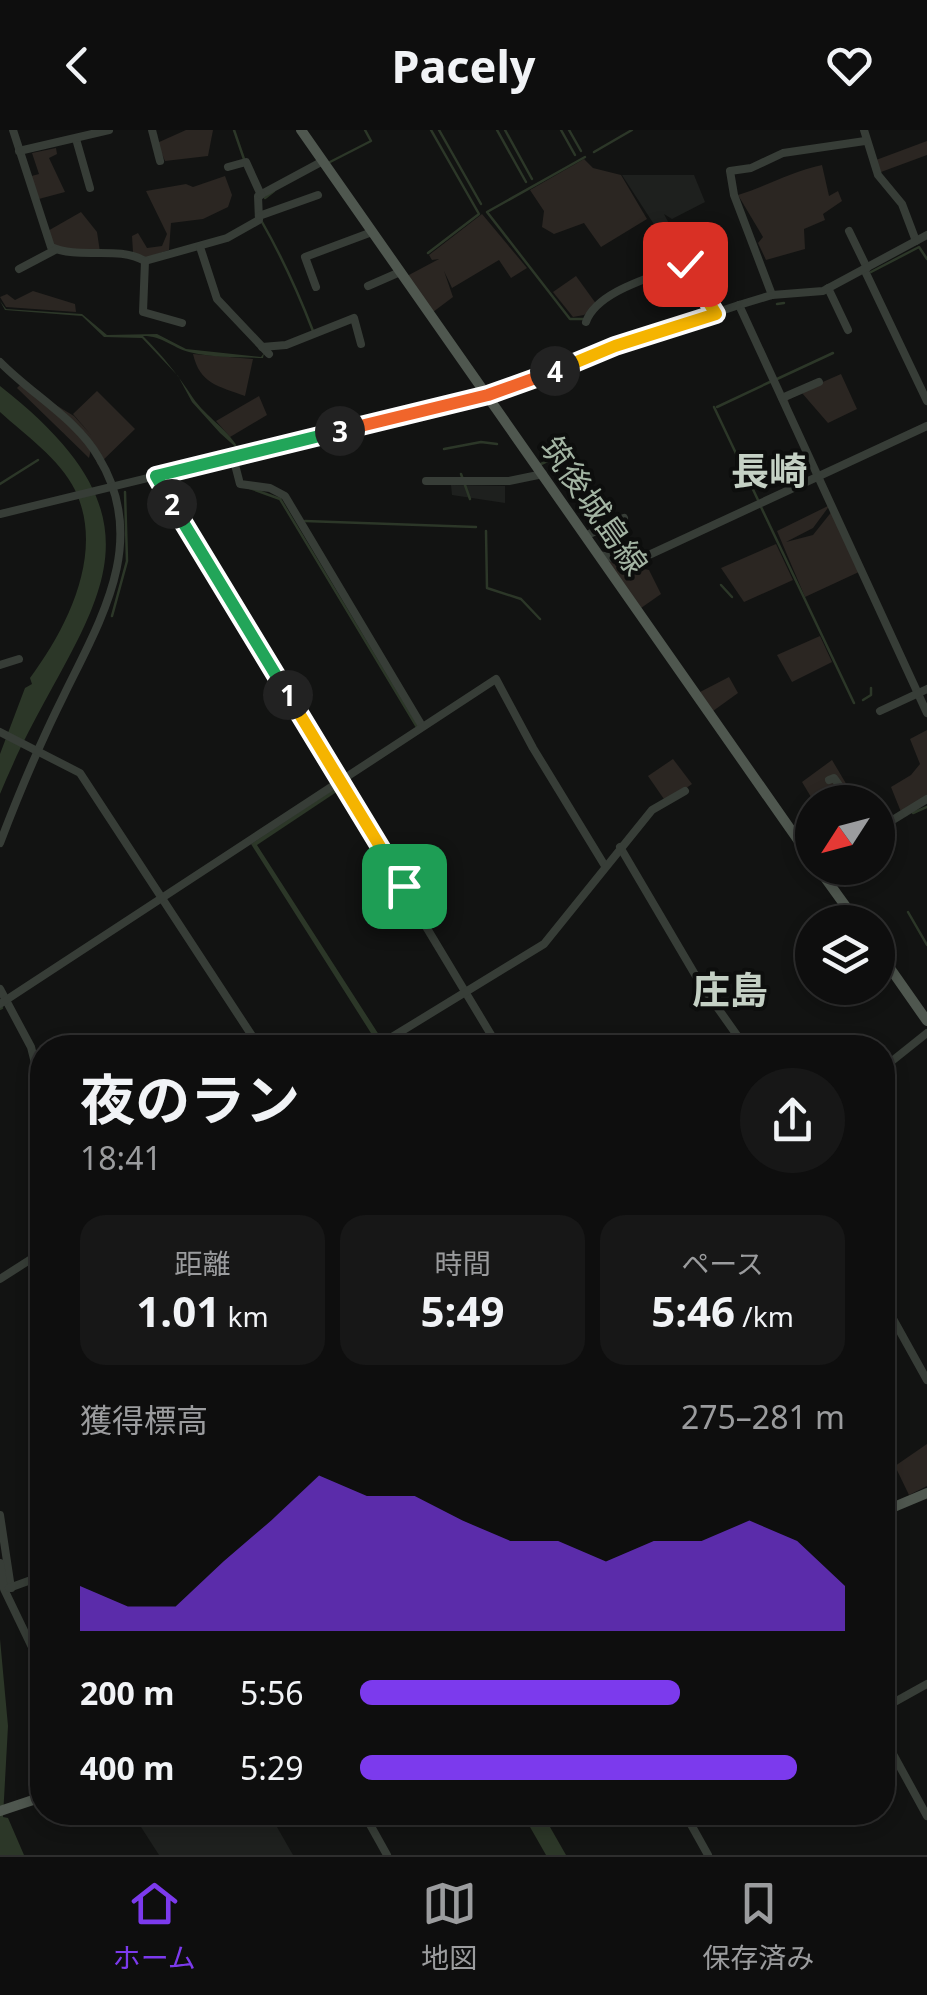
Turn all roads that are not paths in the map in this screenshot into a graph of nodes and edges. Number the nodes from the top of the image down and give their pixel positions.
1 (13, 130) edge
2 (108, 130) edge
3 (152, 130) edge
4 (301, 130) edge
5 (864, 130) edge
6 (76, 139) junction
7 (865, 140) junction
8 (19, 152) junction
9 (160, 161) dead end
10 (323, 161) junction
11 (228, 167) dead end
12 (90, 188) dead end
13 (261, 194) junction
14 (318, 195) dead end
15 (258, 216) junction
16 (849, 231) dead end
17 (372, 232) junction
18 (927, 234) edge
19 (916, 241) junction
20 (200, 247) junction
21 (55, 250) junction
22 (144, 261) junction
23 (865, 268) junction
24 (18, 269) dead end
25 (400, 272) junction
26 (368, 286) dead end
27 (316, 287) dead end
28 (828, 288) junction
29 (772, 296) junction
30 (739, 305) junction
31 (716, 314) junction
32 (586, 322) dead end
33 (182, 323) dead end
34 (848, 330) dead end
35 (361, 344) dead end
36 (0, 362) edge
37 (819, 382) dead end
38 (488, 395) junction
39 (782, 398) junction
40 (927, 401) edge
41 (927, 426) edge
42 (233, 457) junction
43 (543, 474) junction
44 (156, 476) junction
45 (818, 477) junction
46 (426, 481) dead end
47 (113, 486) junction
48 (0, 514) edge
49 (624, 518) dead end
50 (585, 536) junction
51 (599, 556) junction
52 (18, 659) dead end
53 (0, 665) edge
54 (927, 688) edge
55 (917, 694) junction
56 (880, 711) dead end
57 (927, 712) edge
58 (422, 726) junction
59 (3, 733) edge
60 (40, 749) junction
61 (340, 780) junction
62 (829, 780) dead end
63 (839, 785) edge
64 (684, 790) dead end
65 (927, 800) edge
66 (895, 819) edge
67 (795, 836) edge
68 (0, 843) edge
69 (620, 847) junction
70 (605, 866) junction
71 (162, 898) junction
72 (895, 975) edge
73 (0, 989) edge
74 (468, 991) junction
75 (3, 1002) edge
76 (926, 1019) edge
77 (927, 1033) edge
78 (252, 1035) edge
79 (395, 1035) edge
80 (492, 1035) edge
81 (737, 1035) edge
82 (30, 1053) edge
83 (895, 1059) edge
84 (30, 1260) edge
85 (0, 1279) edge
86 (895, 1322) edge
87 (927, 1380) edge
88 (927, 1493) edge
89 (895, 1507) edge
90 (0, 1516) edge
91 (0, 1564) edge
92 (30, 1580) edge
93 (5, 1589) edge
94 (30, 1642) edge
95 (927, 1684) edge
96 (895, 1702) edge
97 (895, 1758) edge
98 (30, 1801) edge
99 (4, 1809) edge
100 (927, 1816) edge
101 (371, 1825) edge
102 (691, 1825) edge
103 (387, 1855) edge
104 (708, 1855) edge

1 - 8 street
2 - 6 street
3 - 9 street
4 - 10 main road, 筑後城島線
5 - 7 street
6 - 8 street
6 - 12 street
7 - 19 street
7 - 29 street
8 - 21 street
10 - 13 street
10 - 17 main road, 筑後城島線
11 - 13 street
13 - 15 street
14 - 15 street
15 - 20 street
16 - 23 street
17 - 25 main road, 筑後城島線
17 - 27 street
18 - 19 street
19 - 23 street
20 - 22 street
20 - 35 street
21 - 22 street
21 - 24 street
22 - 33 street
23 - 28 street
23 - 40 street
25 - 26 street
25 - 38 main road, 筑後城島線
28 - 29 street
28 - 34 street
29 - 30 street
30 - 31 street
30 - 39 street
31 - 32 street
31 - 38 street
36 - 47 street
37 - 39 street
38 - 42 street
38 - 43 main road, 筑後城島線
39 - 45 street
41 - 45 street
42 - 44 street
42 - 58 street
43 - 46 street
43 - 50 main road, 筑後城島線
44 - 47 street
44 - 61 street
45 - 51 street
45 - 55 street
47 - 48 street
47 - 60 street
49 - 50 street
50 - 51 main road, 筑後城島線
51 - 67 main road, 筑後城島線
52 - 53 street
54 - 55 street
55 - 56 street
55 - 57 street
58 - 61 street
58 - 70 street
59 - 60 street
60 - 68 street
60 - 71 street
61 - 71 street
61 - 74 street
62 - 63 street
64 - 69 street
65 - 66 street
69 - 70 street
69 - 81 street
70 - 74 street
71 - 75 street
71 - 78 street
72 - 76 main road
73 - 75 street
74 - 79 street
74 - 80 street
75 - 82 street
77 - 83 street
84 - 85 street
86 - 87 street
88 - 89 main road
90 - 93 street
91 - 93 street
92 - 93 street
93 - 94 street
95 - 96 street
97 - 100 street
98 - 99 main road
101 - 103 street
102 - 104 street

